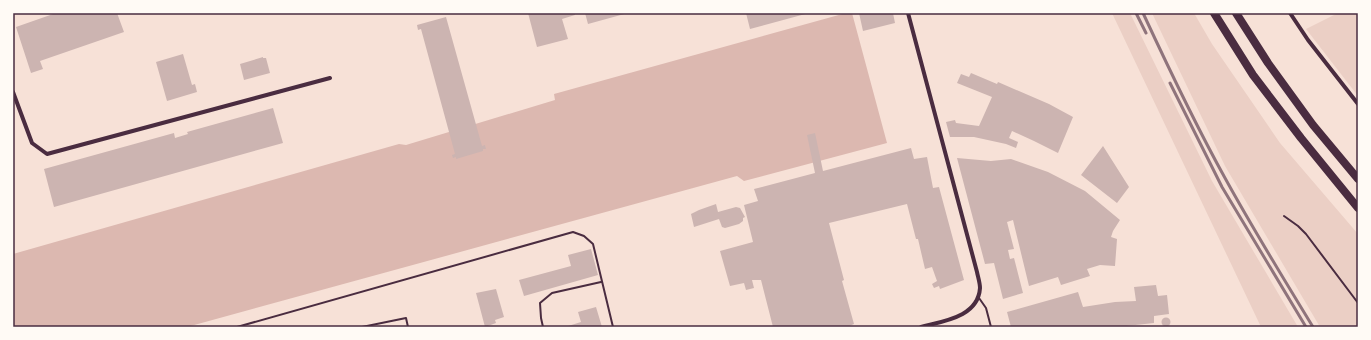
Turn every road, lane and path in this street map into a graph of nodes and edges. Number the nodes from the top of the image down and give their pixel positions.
1 (908, 13) edge
2 (1214, 13) edge
3 (1236, 13) edge
4 (1290, 13) edge
5 (330, 78) dead end
6 (13, 92) edge
7 (1358, 104) edge
8 (1358, 179) edge
9 (1358, 208) edge
10 (1284, 216) dead end
11 (601, 282) junction
12 (978, 297) junction
13 (1358, 302) edge
14 (237, 327) edge
15 (362, 327) edge
16 (408, 327) edge
17 (543, 327) edge
18 (613, 327) edge
19 (921, 327) edge
20 (991, 327) edge

1 - 12 street
2 - 9 highway
3 - 8 highway
4 - 7 street
5 - 6 street
10 - 13 path
11 - 14 lane
11 - 17 lane
11 - 18 lane
12 - 19 street
12 - 20 lane
15 - 16 lane

